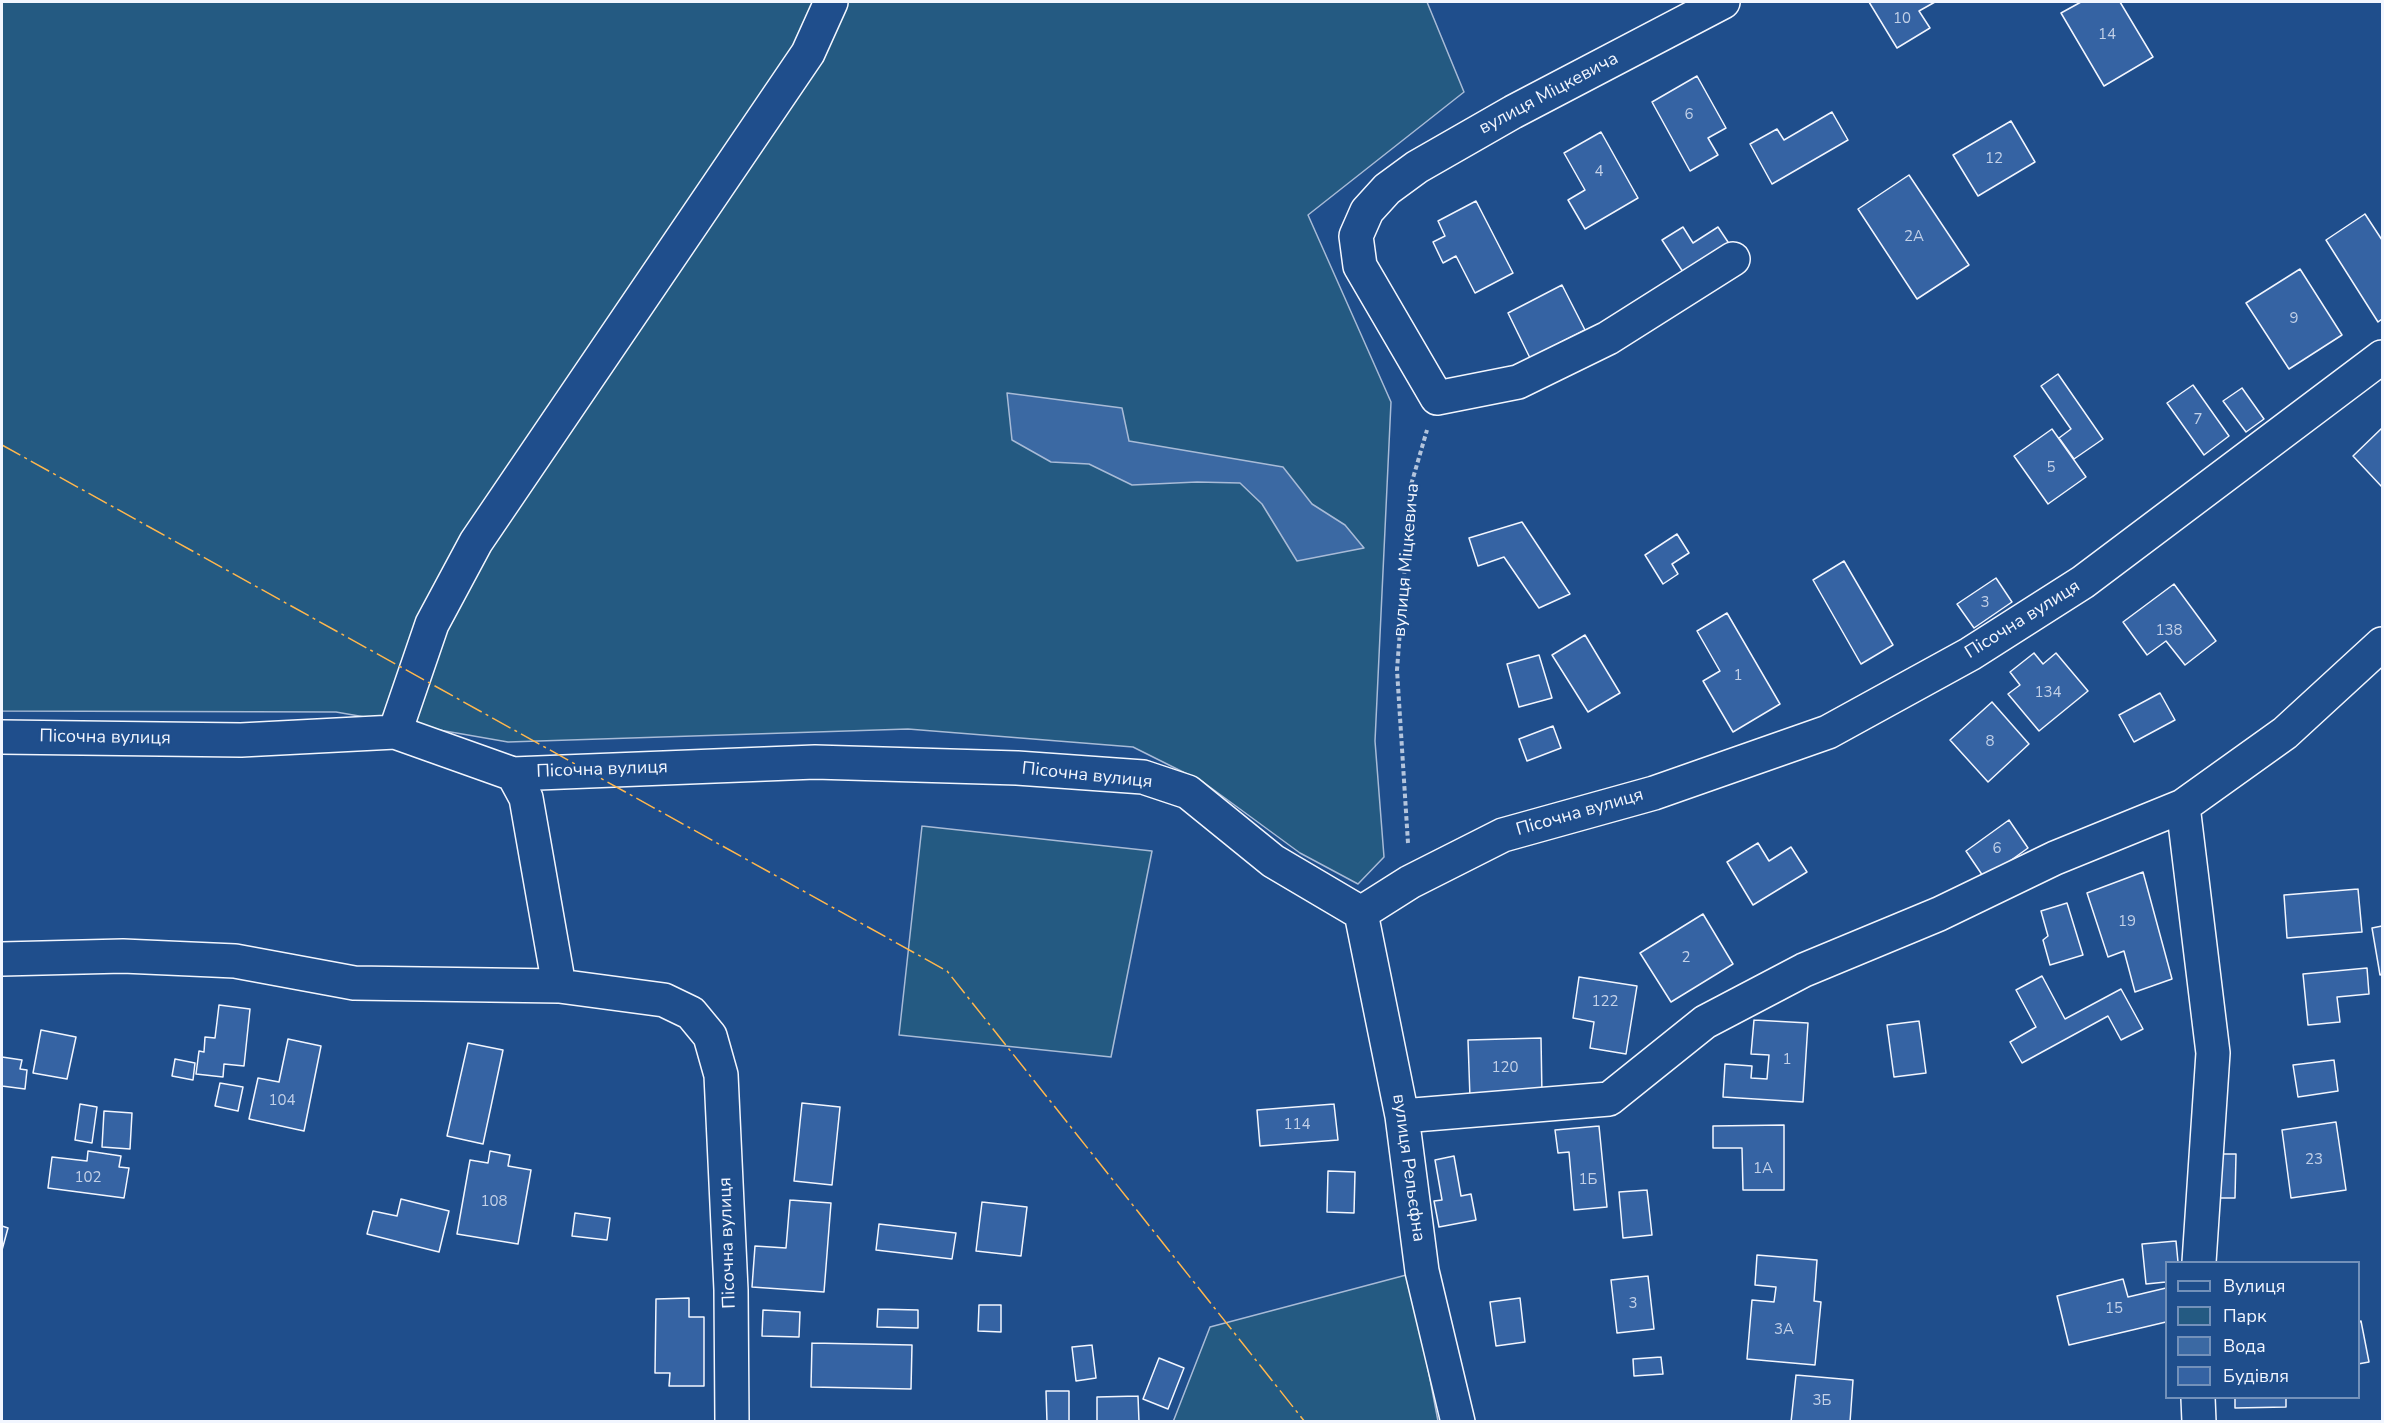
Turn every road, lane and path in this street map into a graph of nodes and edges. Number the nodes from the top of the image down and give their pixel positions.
1 (831, 2) edge
2 (1723, 2) edge
3 (1733, 259) dead end
4 (2382, 357) edge
5 (1437, 398) junction
6 (2382, 644) edge
7 (395, 732) junction
8 (2, 737) edge
9 (513, 774) junction
10 (2183, 806) junction
11 (1410, 882) junction
12 (1361, 914) junction
13 (2, 959) edge
14 (559, 986) junction
15 (1402, 1116) junction
16 (2199, 1261) edge
17 (2198, 1399) edge
18 (732, 1422) edge
19 (1458, 1422) edge
20 (2199, 1422) edge

1 - 7 street
2 - 5 street, вулиця Міцкевича
3 - 5 street
4 - 11 street, Пісочна вулиця
5 - 11 path, вулиця Міцкевича
6 - 10 street
7 - 8 street, Пісочна вулиця
7 - 9 street, Пісочна вулиця
9 - 12 street, Пісочна вулиця
9 - 14 street
10 - 15 street
10 - 16 street
11 - 12 street, Пісочна вулиця
12 - 15 street, вулиця Рельєфна
13 - 14 street, Пісочна вулиця
14 - 18 street, Пісочна вулиця
15 - 19 street, вулиця Рельєфна
17 - 20 street

